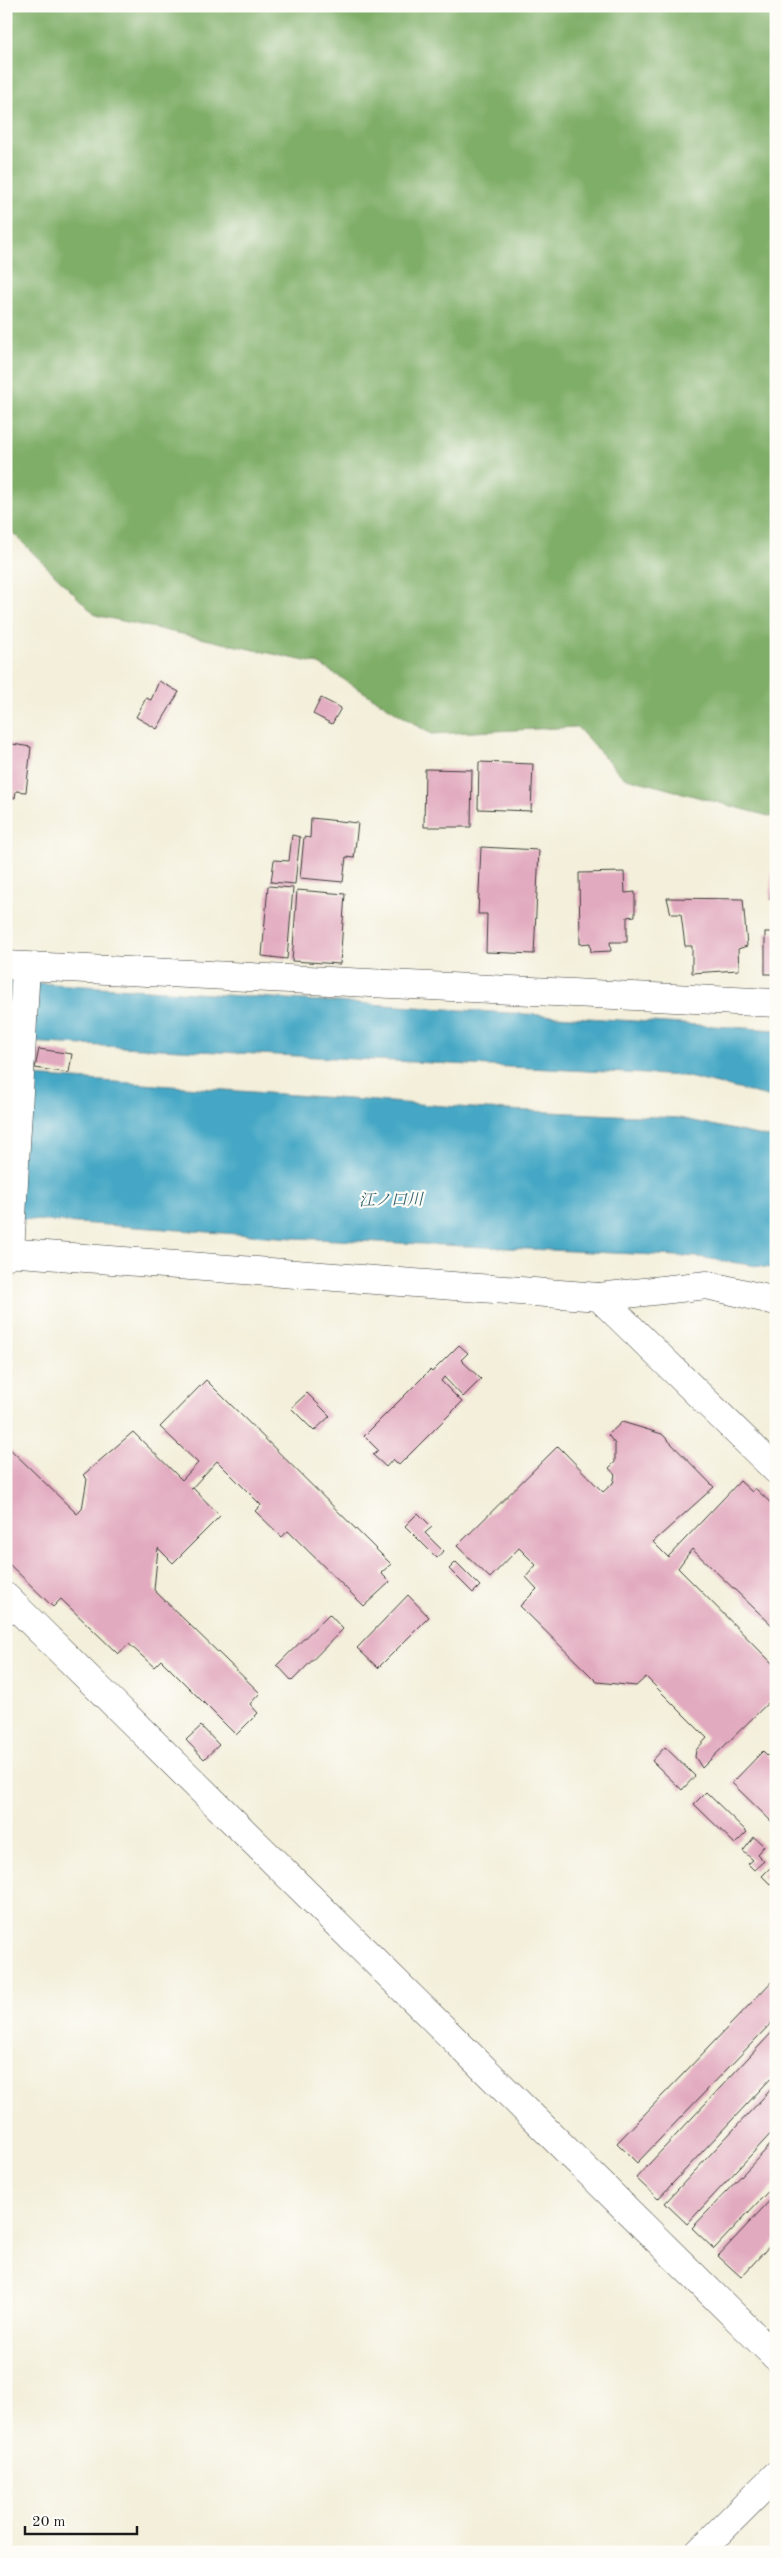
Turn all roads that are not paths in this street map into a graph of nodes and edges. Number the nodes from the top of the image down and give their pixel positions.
1 (16, 966) edge
2 (776, 1003) edge
3 (7, 1254) edge
4 (600, 1298) junction
5 (776, 1301) edge
6 (776, 1470) edge
7 (6, 1597) edge
8 (776, 2358) edge
9 (776, 2475) edge
10 (699, 2552) edge

1 - 2 street
1 - 3 street
3 - 4 street
4 - 5 street
4 - 6 street
7 - 8 street
9 - 10 street

